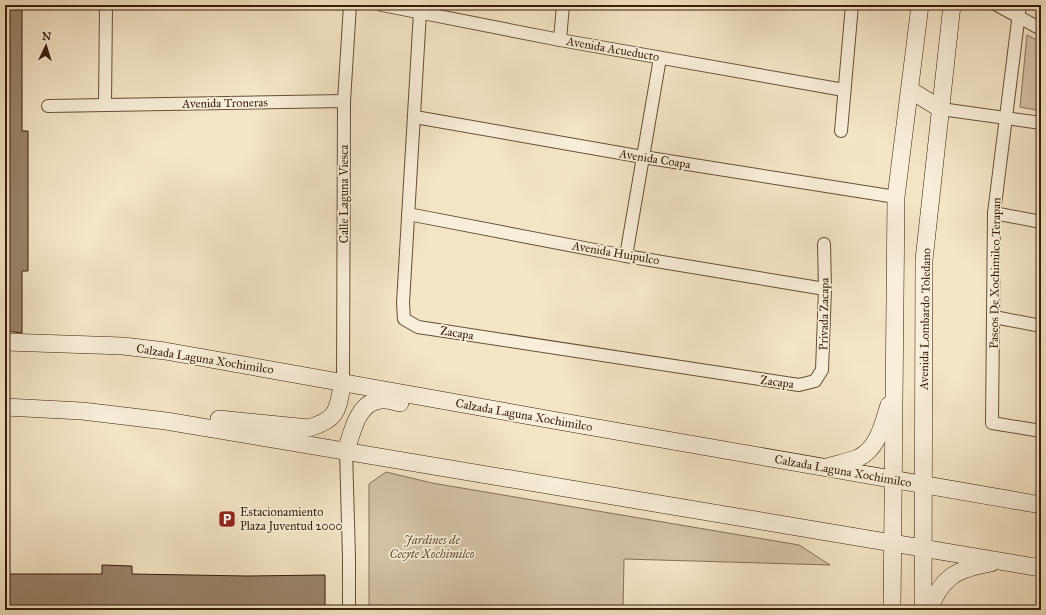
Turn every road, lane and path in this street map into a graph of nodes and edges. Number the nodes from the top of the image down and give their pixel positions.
1 (106, 5) edge
2 (350, 5) edge
3 (382, 5) edge
4 (563, 5) edge
5 (852, 5) edge
6 (920, 5) edge
7 (952, 5) edge
8 (997, 5) edge
9 (1020, 11) edge
10 (420, 12) junction
11 (1041, 29) edge
12 (560, 40) junction
13 (660, 58) junction
14 (844, 90) junction
15 (910, 90) junction
16 (344, 101) junction
17 (105, 104) junction
18 (48, 106) dead end
19 (941, 109) junction
20 (415, 117) junction
21 (1006, 117) junction
22 (1041, 123) edge
23 (841, 131) dead end
24 (643, 157) junction
25 (896, 198) junction
26 (994, 213) junction
27 (408, 214) junction
28 (1041, 222) edge
29 (824, 244) dead end
30 (626, 256) junction
31 (825, 289) junction
32 (994, 317) junction
33 (1041, 326) edge
34 (5, 342) edge
35 (814, 381) joint
36 (343, 382) junction
37 (894, 388) junction
38 (5, 407) edge
39 (125, 415) junction
40 (575, 424) junction
41 (1041, 431) edge
42 (346, 451) junction
43 (824, 468) junction
44 (894, 480) junction
45 (923, 485) junction
46 (1041, 505) edge
47 (893, 542) junction
48 (924, 547) junction
49 (1003, 561) junction
50 (1041, 568) edge
51 (349, 610) edge
52 (892, 610) edge
53 (923, 610) edge
54 (929, 610) edge

1 - 17 street
2 - 16 street, Calle Laguna Viesca
3 - 10 street, Avenida Acueducto
4 - 12 street
5 - 14 street
6 - 15 main road
7 - 19 main road, Avenida Lombardo Toledano
8 - 9 street
9 - 11 street
9 - 21 street, Paseos De Xochimilco Terapan
10 - 12 street, Avenida Acueducto
10 - 20 street, Zacapa
12 - 13 street, Avenida Acueducto
13 - 14 street, Avenida Acueducto
13 - 24 street
14 - 23 street
15 - 19 main road
15 - 25 main road
16 - 17 street, Avenida Troneras
16 - 36 street, Calle Laguna Viesca
17 - 18 street, Avenida Troneras
19 - 21 street
19 - 45 main road, Avenida Lombardo Toledano
20 - 24 street, Avenida Coapa
20 - 27 street, Zacapa
21 - 22 street
21 - 26 street, Paseos De Xochimilco Terapan
24 - 25 street, Avenida Coapa
24 - 30 street
25 - 37 main road
26 - 28 street
26 - 32 street, Paseos De Xochimilco Terapan
27 - 30 street, Avenida Huipulco
27 - 35 street, Zacapa
29 - 31 street, Privada Zacapa
30 - 31 street, Avenida Huipulco
31 - 35 street, Privada Zacapa
32 - 33 street
32 - 41 street, Paseos De Xochimilco Terapan
34 - 36 main road, Calzada Laguna Xochimilco
36 - 39 main road
36 - 40 main road, Calzada Laguna Xochimilco
37 - 43 main road
37 - 44 main road
38 - 39 main road
39 - 42 main road
40 - 42 main road
40 - 43 main road, Calzada Laguna Xochimilco
42 - 47 main road
42 - 51 street
43 - 44 main road, Calzada Laguna Xochimilco
44 - 45 main road, Calzada Laguna Xochimilco
44 - 47 main road
45 - 46 main road, Calzada Laguna Xochimilco
45 - 48 main road, Avenida Lombardo Toledano
47 - 48 main road
47 - 52 main road
48 - 49 main road
48 - 53 main road, Avenida Lombardo Toledano
49 - 50 main road
49 - 54 main road

